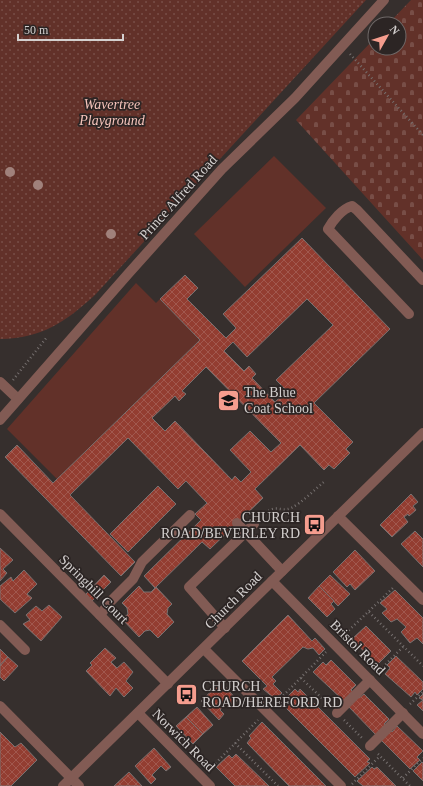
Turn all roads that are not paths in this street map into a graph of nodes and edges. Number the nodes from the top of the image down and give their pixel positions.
1 (384, 0) edge
2 (423, 280) edge
3 (409, 314) dead end
4 (3, 386) edge
5 (18, 400) junction
6 (0, 420) edge
7 (423, 433) edge
8 (0, 514) edge
9 (190, 515) dead end
10 (338, 516) junction
11 (237, 523) dead end
12 (254, 524) road end
13 (245, 532) junction
14 (282, 571) junction
15 (272, 581) junction
16 (423, 600) edge
17 (100, 615) junction
18 (0, 625) edge
19 (225, 628) junction
20 (204, 649) junction
21 (25, 650) dead end
22 (370, 680) junction
23 (168, 684) junction
24 (0, 706) edge
25 (138, 713) junction
26 (337, 713) road end
27 (402, 713) junction
28 (423, 734) edge
29 (370, 746) road end
30 (71, 778) junction
31 (63, 786) edge
32 (79, 786) edge
33 (210, 786) edge
34 (341, 786) edge

1 - 5 street, Prince Alfred Road
2 - 3 street
4 - 5 street
5 - 6 street, Prince Alfred Road
7 - 10 street, Church Road
8 - 17 street, Springhill Court
9 - 17 street
10 - 14 street, Church Road
10 - 16 street
11 - 13 street
12 - 13 street
13 - 14 street
13 - 19 street
14 - 15 street, Church Road
15 - 19 street, Church Road
15 - 22 street, Bristol Road
17 - 23 street, Springhill Court
18 - 21 street
19 - 20 street, Church Road
20 - 23 street, Church Road
20 - 34 street
22 - 26 street
22 - 27 street, Bristol Road
23 - 25 street, Church Road
24 - 30 street
25 - 30 street, Church Road
25 - 33 street, Norwich Road
27 - 28 street, Bristol Road
27 - 29 street
30 - 31 street, Church Road
30 - 32 street

